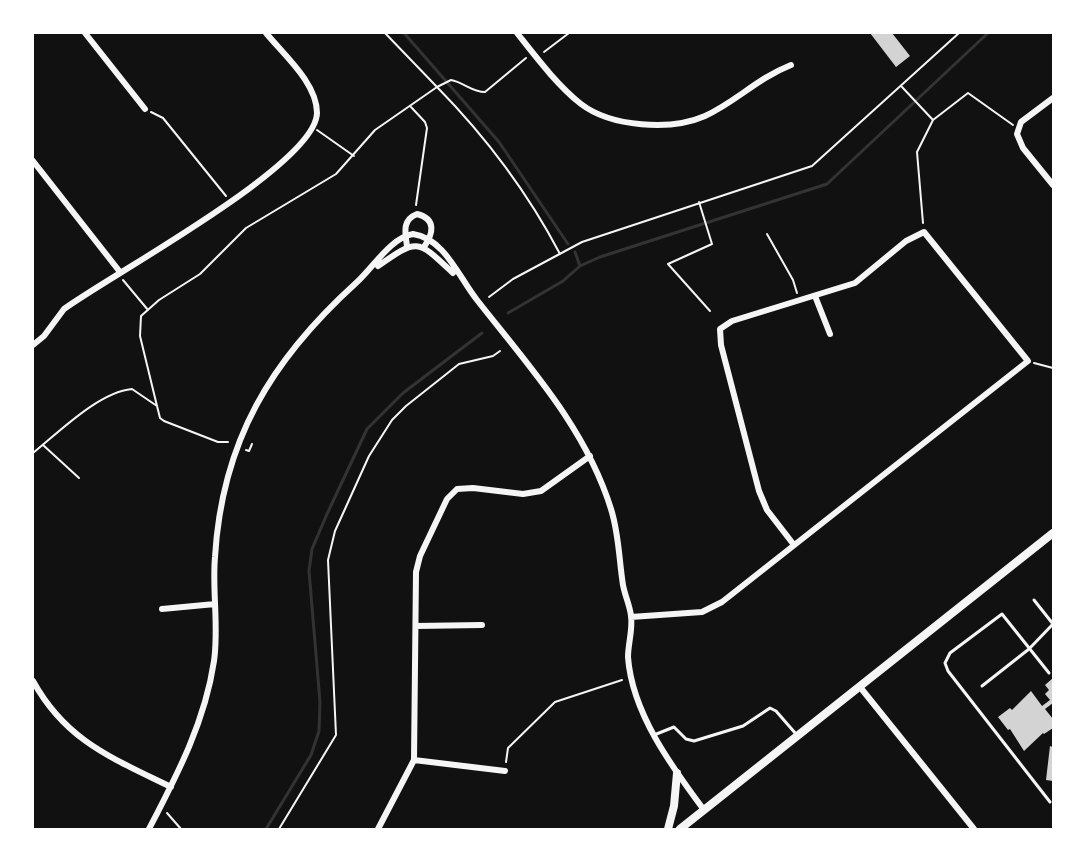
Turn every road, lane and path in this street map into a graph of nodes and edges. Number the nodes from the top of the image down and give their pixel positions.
1 (85, 33) edge
2 (266, 33) edge
3 (385, 33) edge
4 (517, 33) edge
5 (568, 33) edge
6 (959, 33) edge
7 (532, 52) junction
8 (537, 58) junction
9 (791, 65) dead end
10 (437, 87) junction
11 (902, 87) junction
12 (1053, 98) edge
13 (410, 106) junction
14 (145, 109) joint
15 (933, 120) junction
16 (313, 127) junction
17 (1019, 130) junction
18 (354, 156) junction
19 (33, 161) edge
20 (1053, 185) edge
21 (699, 202) junction
22 (228, 203) junction
23 (417, 214) junction
24 (924, 232) junction
25 (767, 234) dead end
26 (405, 235) junction
27 (430, 239) junction
28 (407, 246) junction
29 (420, 246) junction
30 (560, 254) junction
31 (370, 271) junction
32 (120, 273) junction
33 (460, 279) junction
34 (815, 296) junction
35 (489, 297) dead end
36 (800, 301) junction
37 (148, 310) junction
38 (710, 311) dead end
39 (830, 334) dead end
40 (33, 345) edge
41 (500, 351) dead end
42 (1028, 361) junction
43 (1053, 368) edge
44 (157, 406) junction
45 (228, 442) dead end
46 (252, 444) dead end
47 (43, 445) junction
48 (246, 450) dead end
49 (33, 453) edge
50 (590, 456) junction
51 (79, 478) dead end
52 (1053, 533) edge
53 (794, 545) junction
54 (1034, 600) dead end
55 (215, 604) junction
56 (162, 609) dead end
57 (1053, 614) edge
58 (631, 617) junction
59 (1048, 618) junction
60 (1053, 624) edge
61 (482, 625) dead end
62 (416, 626) junction
63 (1029, 649) junction
64 (1048, 673) dead end
65 (633, 676) junction
66 (33, 681) edge
67 (982, 686) dead end
68 (860, 687) junction
69 (654, 735) junction
70 (798, 736) junction
71 (414, 760) junction
72 (505, 771) joint
73 (677, 773) junction
74 (171, 787) junction
75 (1050, 802) dead end
76 (161, 806) junction
77 (704, 810) junction
78 (149, 829) edge
79 (181, 829) edge
80 (279, 829) edge
81 (378, 829) edge
82 (668, 829) edge
83 (680, 829) edge
84 (974, 829) edge

1 - 14 street
2 - 16 street
3 - 10 path
4 - 7 street
5 - 8 path
6 - 11 path
7 - 8 street
7 - 10 path
8 - 9 street
10 - 13 path
10 - 30 path
11 - 15 path
11 - 21 path
12 - 17 street
13 - 18 path
13 - 23 path
14 - 22 path
15 - 17 path
15 - 24 path
16 - 18 path
16 - 22 street
17 - 20 street
18 - 37 path
19 - 32 street
21 - 30 path
21 - 38 path
22 - 32 street
23 - 26 street
23 - 27 street
24 - 34 street
24 - 42 street
25 - 36 path
26 - 27 street
26 - 28 street
26 - 31 street
27 - 29 street
27 - 33 street
28 - 29 street
28 - 31 street
29 - 33 street
30 - 35 path
31 - 55 street
32 - 37 path
32 - 40 street
33 - 50 street
34 - 36 street
34 - 39 street
36 - 53 street
37 - 44 path
41 - 80 path
42 - 43 path
42 - 53 street
44 - 45 path
44 - 47 path
46 - 48 path
47 - 49 path
47 - 51 path
50 - 58 street
50 - 62 street
52 - 68 main road
53 - 58 street
54 - 59 lane
55 - 56 street
55 - 74 street
57 - 59 lane
58 - 65 street
59 - 60 lane
60 - 63 lane
61 - 62 street
62 - 71 street
63 - 64 lane
63 - 67 lane
63 - 75 lane
65 - 69 street
65 - 72 path
66 - 74 street
68 - 70 main road
68 - 84 street
69 - 70 lane
69 - 73 street
70 - 77 main road
71 - 72 street
71 - 81 street
73 - 77 street
73 - 82 main road
74 - 76 street
76 - 78 street
76 - 79 path
77 - 83 main road

